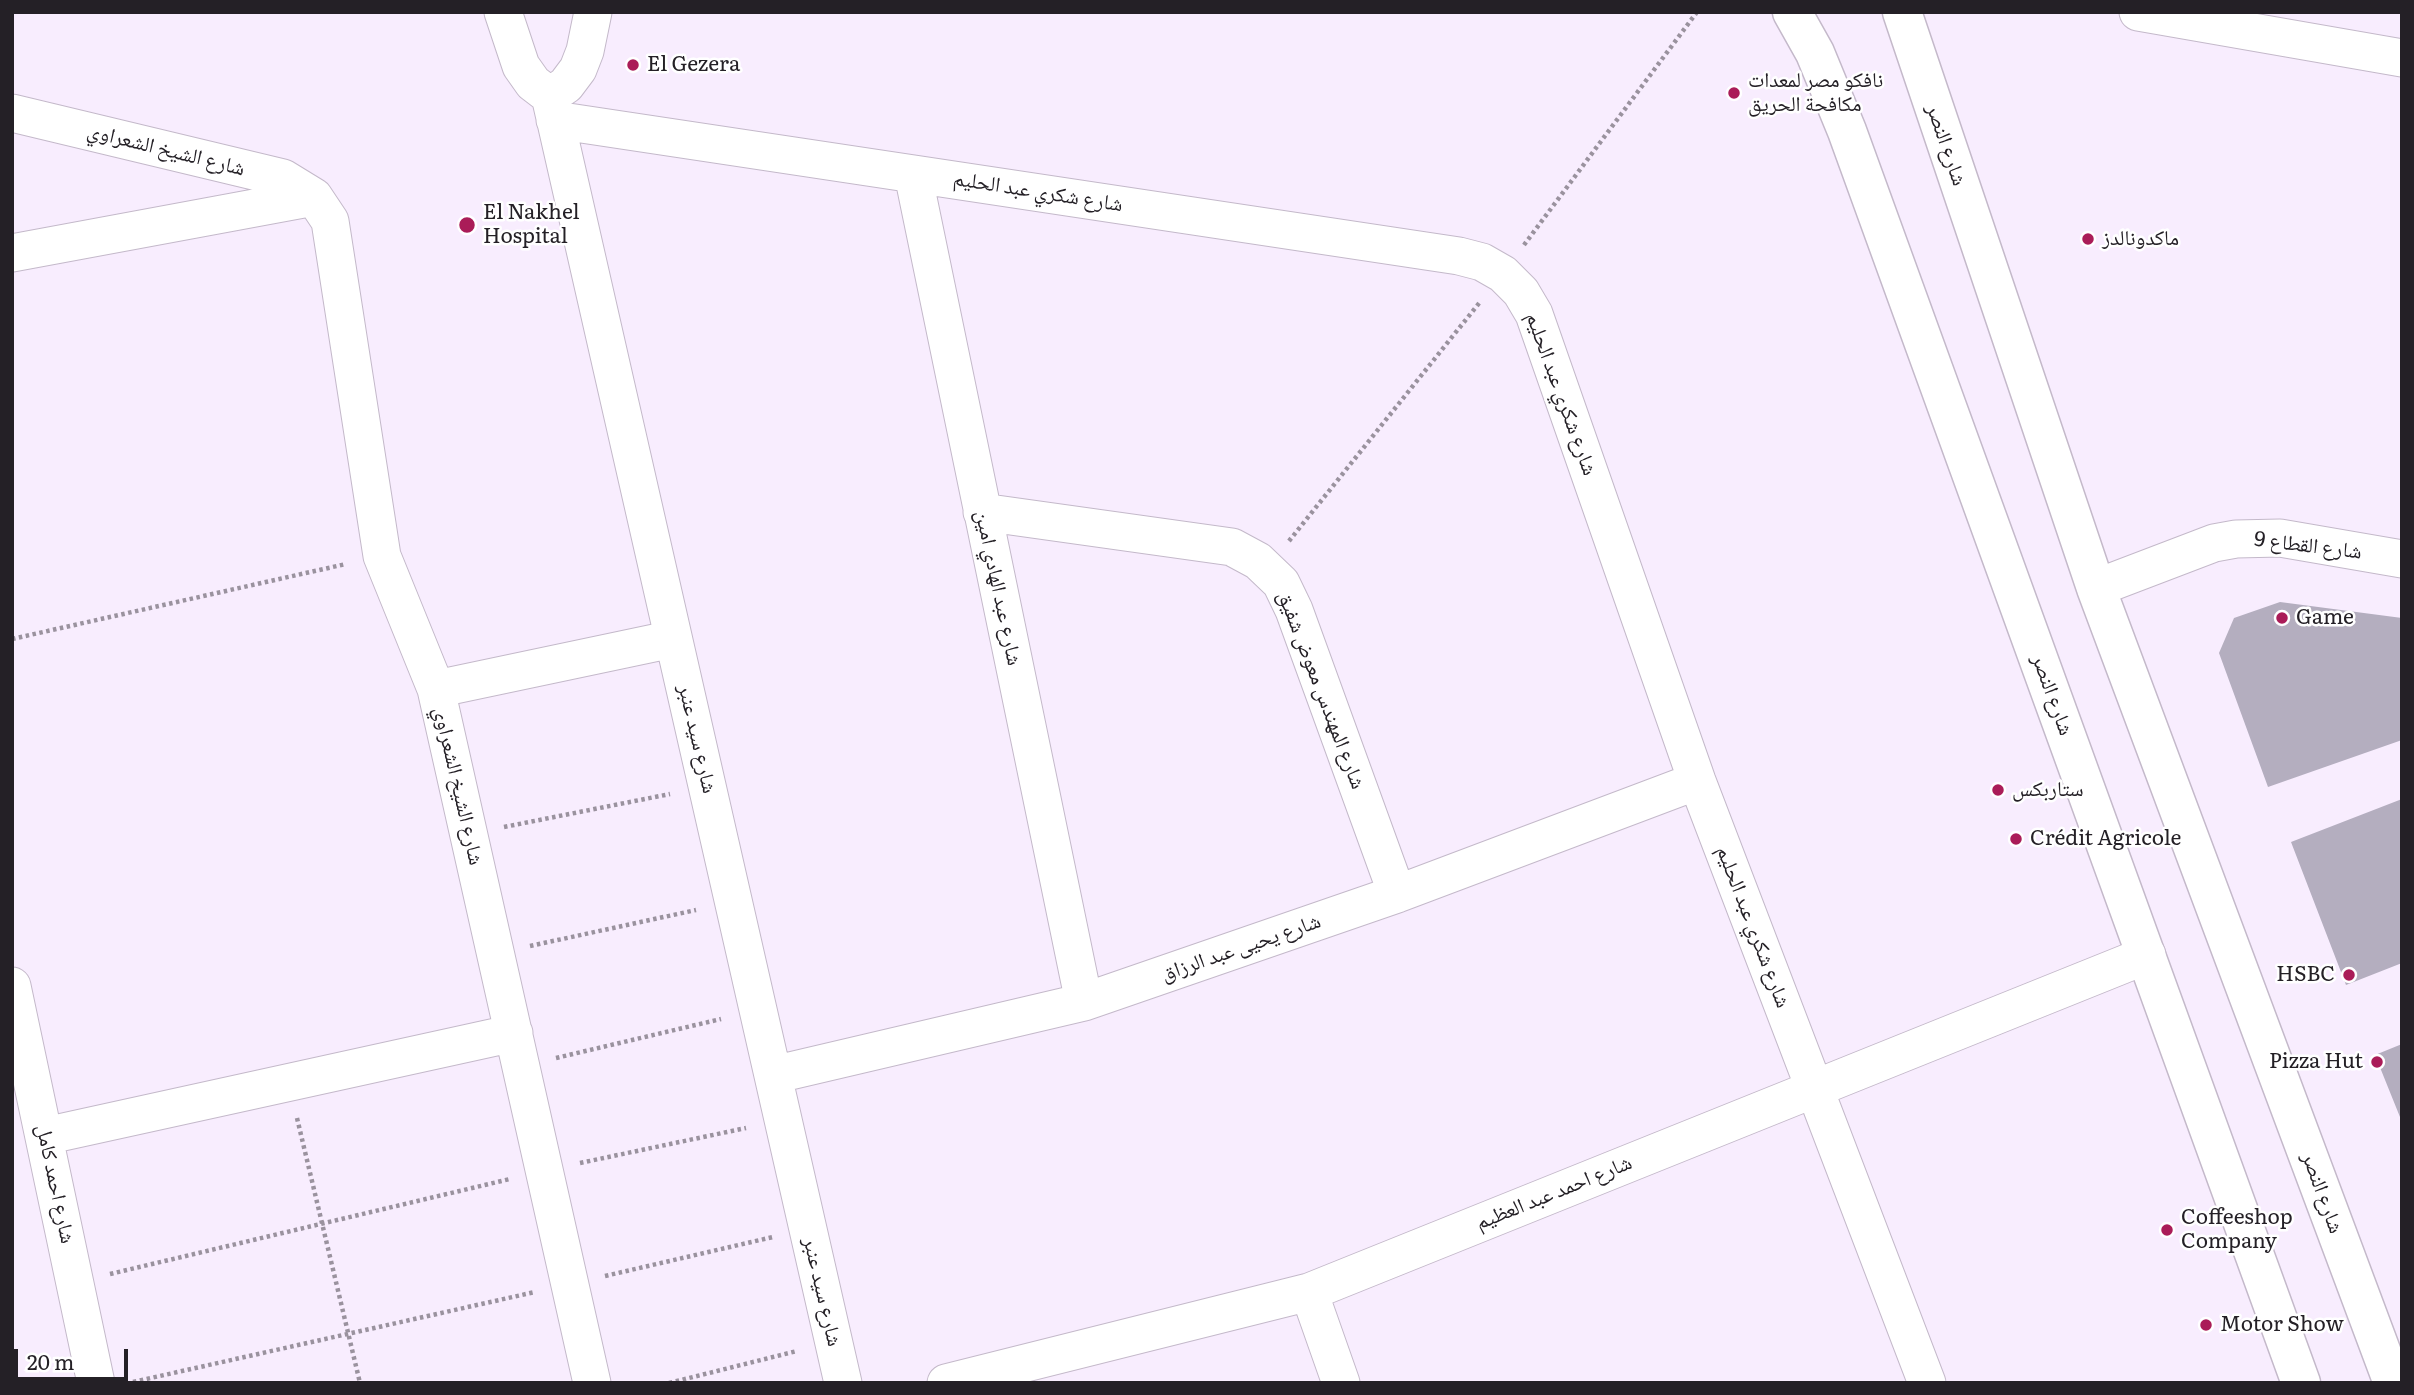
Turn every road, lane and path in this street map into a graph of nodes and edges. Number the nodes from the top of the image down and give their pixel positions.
1 (503, 12) edge
2 (593, 12) edge
3 (1792, 12) edge
4 (2138, 12) edge
5 (1910, 16) edge
6 (2402, 58) edge
7 (553, 108) junction
8 (12, 113) edge
9 (913, 174) junction
10 (314, 197) junction
11 (12, 253) edge
12 (982, 512) junction
13 (382, 556) junction
14 (2402, 559) edge
15 (2096, 587) junction
16 (12, 639) edge
17 (673, 639) junction
18 (436, 690) junction
19 (1697, 781) junction
20 (707, 786) junction
21 (469, 835) junction
22 (1397, 894) junction
23 (734, 902) junction
24 (495, 954) junction
25 (2147, 955) junction
26 (12, 986) edge
27 (1084, 1002) junction
28 (758, 1010) junction
29 (517, 1050) junction
30 (773, 1075) junction
31 (289, 1083) junction
32 (1814, 1089) junction
33 (783, 1120) junction
34 (45, 1136) junction
35 (544, 1171) junction
36 (322, 1223) junction
37 (808, 1230) junction
38 (75, 1283) junction
39 (570, 1284) junction
40 (1309, 1292) junction
41 (348, 1335) junction
42 (834, 1341) junction
43 (96, 1383) edge
44 (129, 1383) edge
45 (360, 1383) edge
46 (592, 1383) edge
47 (669, 1383) edge
48 (843, 1383) edge
49 (946, 1383) edge
50 (1341, 1383) edge
51 (1927, 1383) edge
52 (2301, 1383) edge
53 (2393, 1383) edge

1 - 7 street
2 - 7 street
3 - 25 main road, شارع النصر
4 - 6 street
5 - 15 main road, شارع النصر
7 - 9 street, شارع شكري عبد الحليم
7 - 17 street, شارع سيد عنبر
8 - 10 street, شارع الشيخ الشعراوي
9 - 12 street, شارع عبد الهادي امين
9 - 19 street, شارع شكري عبد الحليم
10 - 11 street, شارع الشيخ الشعراوي
10 - 13 street, شارع الشيخ الشعراوي
12 - 22 street, شارع المهندس معوض شفيق
12 - 27 street, شارع عبد الهادي امين
13 - 16 path
13 - 18 street, شارع الشيخ الشعراوي
14 - 15 street, شارع القطاع 9
15 - 53 main road, شارع النصر
17 - 18 street
17 - 20 street, شارع سيد عنبر
18 - 21 street, شارع الشيخ الشعراوي
19 - 22 street, شارع يحيى عبد الرزاق
19 - 32 street, شارع شكري عبد الحليم
20 - 21 path
20 - 23 street, شارع سيد عنبر
21 - 24 street, شارع الشيخ الشعراوي
22 - 27 street, شارع يحيى عبد الرزاق
23 - 24 path
23 - 28 street, شارع سيد عنبر
24 - 29 street, شارع الشيخ الشعراوي
25 - 32 street, شارع احمد عبد العظيم
25 - 52 main road, شارع النصر
26 - 34 street, شارع احمد كامل
27 - 30 street, شارع يحيى عبد الرزاق
28 - 29 path
28 - 30 street, شارع سيد عنبر
29 - 31 street
29 - 35 street, شارع الشيخ الشعراوي
30 - 33 street, شارع سيد عنبر
31 - 34 street
31 - 36 path
32 - 40 street, شارع احمد عبد العظيم
32 - 51 street, شارع شكري عبد الحليم
33 - 35 path
33 - 37 street, شارع سيد عنبر
34 - 38 street, شارع احمد كامل
35 - 36 path
35 - 39 street, شارع الشيخ الشعراوي
36 - 38 path
36 - 41 path
37 - 39 path
37 - 42 street, شارع سيد عنبر
38 - 43 street, شارع احمد كامل
39 - 41 path
39 - 46 street, شارع الشيخ الشعراوي
40 - 49 street, شارع احمد عبد العظيم
40 - 50 street
41 - 44 path
41 - 45 path
42 - 47 path
42 - 48 street, شارع سيد عنبر

